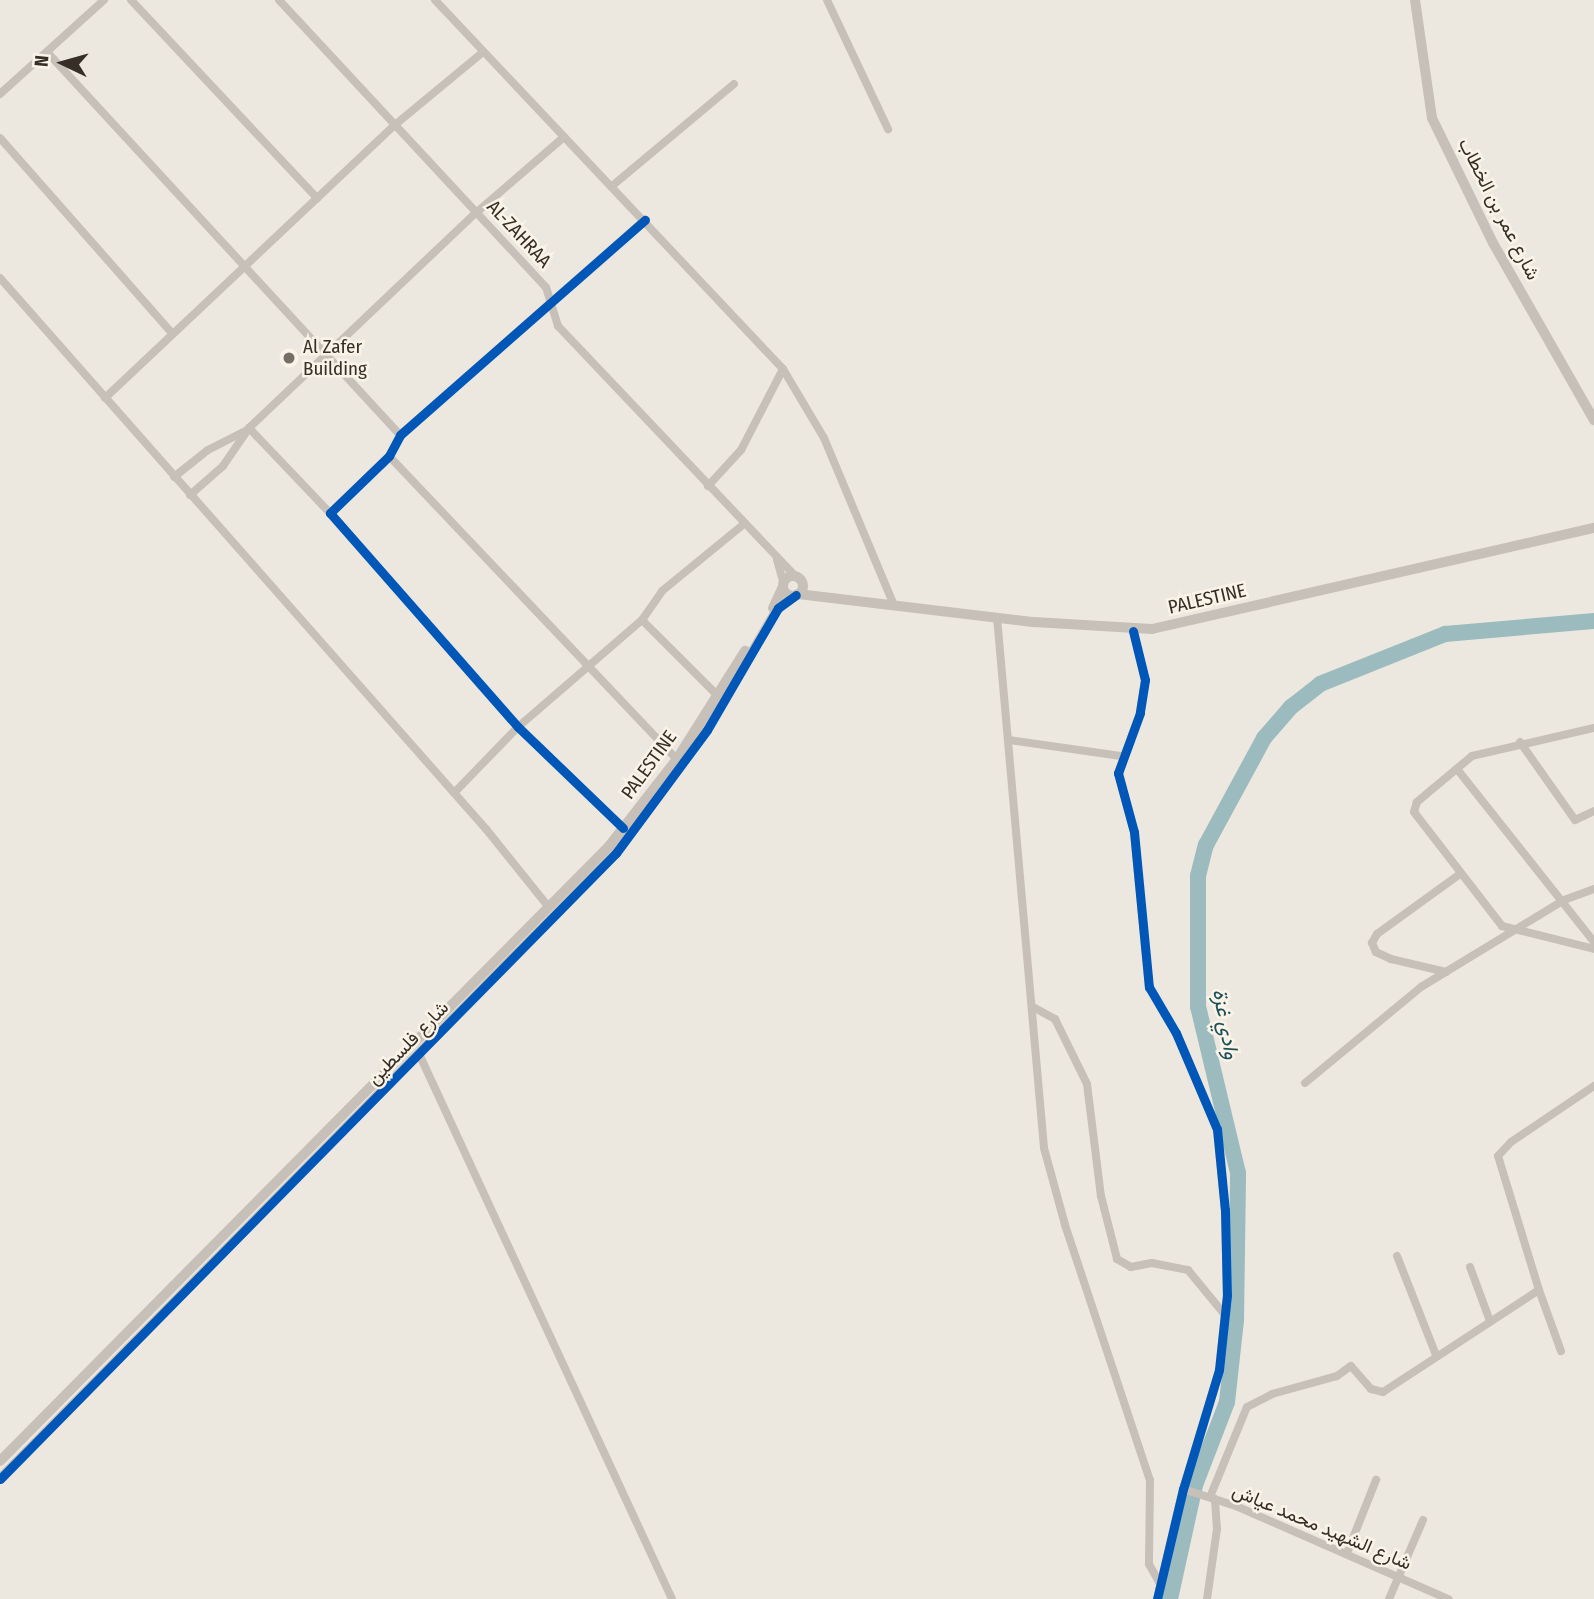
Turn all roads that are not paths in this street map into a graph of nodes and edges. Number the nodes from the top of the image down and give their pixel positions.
1 (104, 0) edge
2 (131, 0) edge
3 (279, 0) edge
4 (435, 0) edge
5 (827, 0) edge
6 (1415, 0) edge
7 (47, 52) junction
8 (483, 52) junction
9 (734, 84) dead end
10 (0, 94) edge
11 (396, 124) junction
12 (888, 128) dead end
13 (564, 137) junction
14 (0, 138) edge
15 (612, 186) junction
16 (317, 198) junction
17 (477, 212) junction
18 (645, 220) junction
19 (243, 268) junction
20 (0, 278) edge
21 (550, 306) junction
22 (173, 334) junction
23 (326, 356) junction
24 (783, 369) junction
25 (105, 398) junction
26 (1594, 420) edge
27 (249, 428) junction
28 (400, 435) junction
29 (389, 456) junction
30 (174, 477) junction
31 (708, 486) junction
32 (190, 495) junction
33 (330, 513) junction
34 (745, 523) junction
35 (1594, 528) edge
36 (777, 560) junction
37 (799, 580) junction
38 (783, 585) junction
39 (822, 594) junction
40 (797, 595) junction
41 (893, 603) junction
42 (997, 617) junction
43 (642, 620) junction
44 (1133, 631) junction
45 (591, 668) junction
46 (717, 695) junction
47 (518, 727) junction
48 (1594, 728) edge
49 (1009, 740) junction
50 (1520, 742) junction
51 (1121, 756) dead end
52 (677, 759) junction
53 (1457, 769) junction
54 (454, 793) junction
55 (1594, 811) edge
56 (623, 828) junction
57 (1461, 874) junction
58 (1594, 889) edge
59 (1564, 900) junction
60 (548, 906) junction
61 (1515, 930) junction
62 (513, 942) joint
63 (1594, 942) edge
64 (1594, 949) edge
65 (1446, 972) junction
66 (1033, 1007) junction
67 (420, 1056) junction
68 (1305, 1083) dead end
69 (1594, 1086) edge
70 (1397, 1256) dead end
71 (1470, 1267) dead end
72 (1539, 1290) junction
73 (1225, 1315) junction
74 (1490, 1321) junction
75 (1561, 1351) dead end
76 (1436, 1355) junction
77 (0, 1461) edge
78 (0, 1479) edge
79 (1376, 1480) dead end
80 (1186, 1490) junction
81 (1212, 1498) junction
82 (1423, 1521) dead end
83 (1348, 1553) junction
84 (1401, 1576) junction
85 (1160, 1584) junction
86 (672, 1599) edge
87 (1157, 1599) edge
88 (1207, 1599) edge
89 (1389, 1599) edge
90 (1448, 1599) edge

1 - 7 street
2 - 16 street
3 - 11 street, AL-ZAHRAA
4 - 8 street
5 - 12 street
6 - 26 street, شارع عمر بن الخطاب
7 - 10 street
7 - 19 street
8 - 11 street
8 - 13 street
9 - 15 street
11 - 16 street
11 - 17 street, AL-ZAHRAA
13 - 15 street
13 - 17 street
14 - 22 street
15 - 18 street
16 - 19 street
17 - 21 street, AL-ZAHRAA
17 - 23 street
18 - 21 street
18 - 24 street
19 - 22 street
19 - 23 street
20 - 25 street
21 - 28 street
21 - 31 street, AL-ZAHRAA
22 - 25 street
23 - 27 street
23 - 28 street
24 - 31 street
24 - 41 street
25 - 30 street
27 - 30 street
27 - 32 street
27 - 33 street
28 - 29 street
29 - 33 street
29 - 45 street
30 - 32 street
31 - 34 street, AL-ZAHRAA
32 - 54 street
33 - 47 street
34 - 36 street, AL-ZAHRAA
34 - 43 street
35 - 44 street, PALESTINE
36 - 37 street, AL-ZAHRAA
36 - 38 street, AL-ZAHRAA
37 - 38 street
37 - 39 street, PALESTINE
37 - 40 street
38 - 40 street
38 - 46 street, PALESTINE
39 - 40 street, PALESTINE
39 - 41 street, PALESTINE
40 - 67 street, شارع فلسطين
41 - 42 street, PALESTINE
42 - 44 street, PALESTINE
42 - 49 street
43 - 45 street
43 - 46 street
44 - 73 street
45 - 47 street
45 - 52 street
46 - 52 street, PALESTINE
47 - 54 street
47 - 56 street
48 - 50 street
49 - 51 street
49 - 66 street
50 - 53 street
50 - 55 street
52 - 56 street, PALESTINE
53 - 57 street
53 - 59 street
54 - 60 street
56 - 60 street, PALESTINE
57 - 61 street
57 - 65 street
58 - 59 street
59 - 61 street
59 - 63 street
60 - 62 street, PALESTINE
61 - 64 street
61 - 65 street
62 - 77 street, شارع فلسطين
65 - 68 street
66 - 73 street
66 - 85 street
67 - 78 street, شارع فلسطين
67 - 86 street
69 - 72 street
70 - 76 street
71 - 74 street
72 - 74 street
72 - 75 street
73 - 80 street
74 - 76 street
76 - 81 street
79 - 83 street
80 - 81 street, شارع الشهيد محمد عياش
80 - 85 street
81 - 83 street, شارع الشهيد محمد عياش
81 - 88 street
82 - 84 street
83 - 84 street, شارع الشهيد محمد عياش
84 - 89 street
84 - 90 street, شارع الشهيد محمد عياش
85 - 87 street

